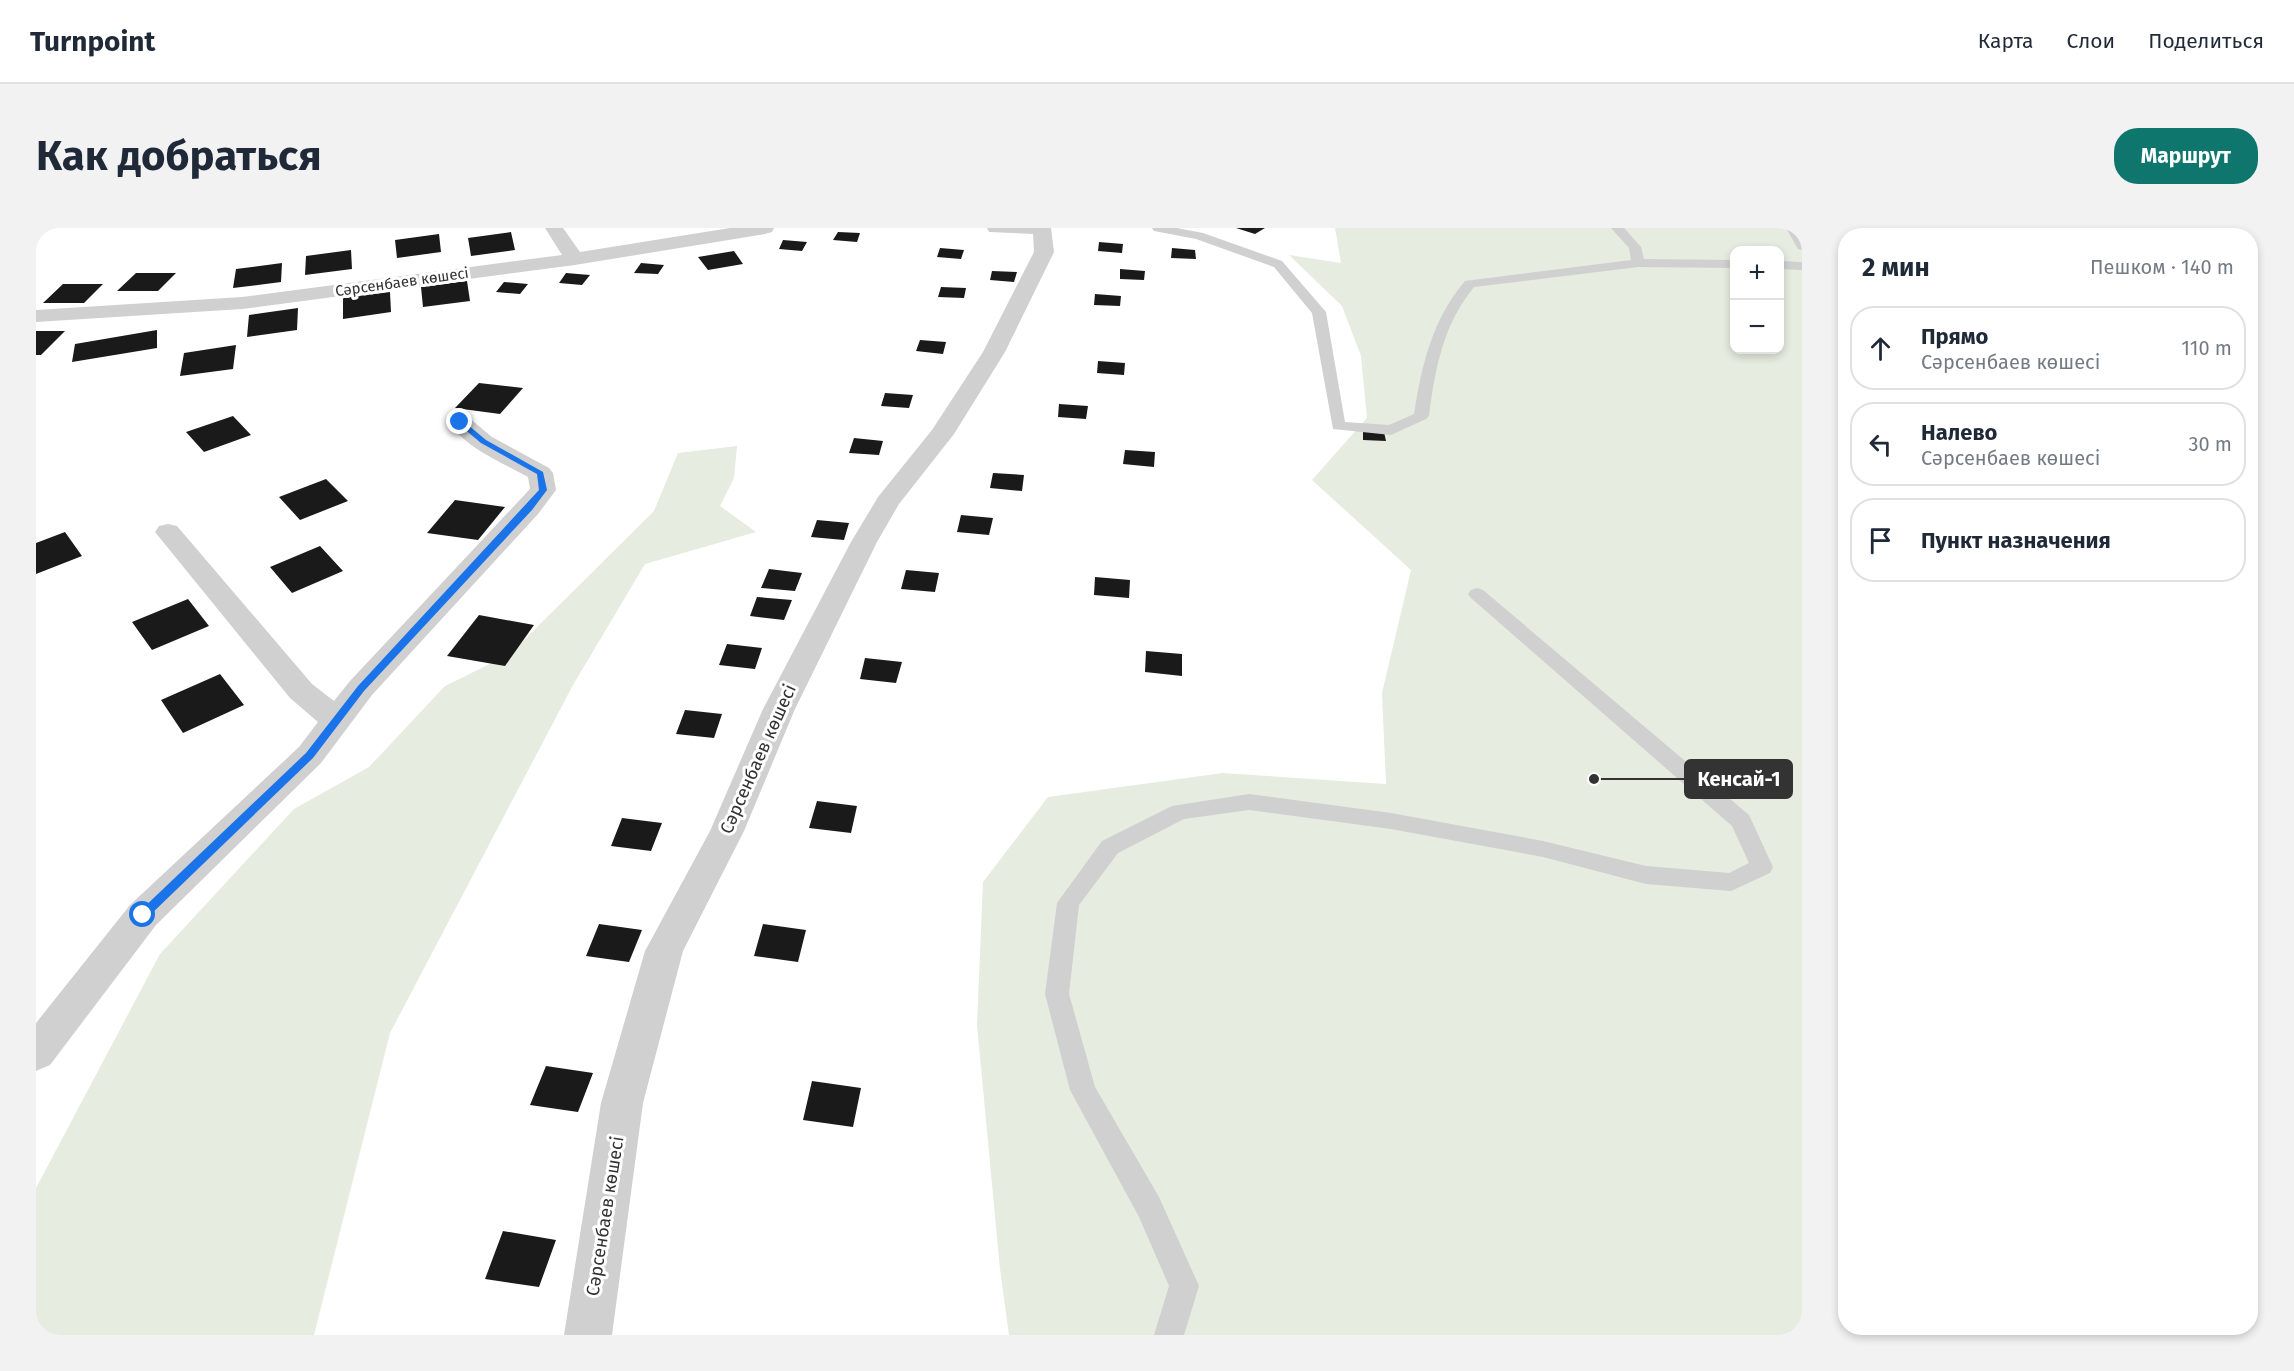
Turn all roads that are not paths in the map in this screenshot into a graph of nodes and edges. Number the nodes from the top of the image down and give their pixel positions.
1 (554, 228) edge
2 (765, 228) edge
3 (996, 228) edge
4 (1045, 228) edge
5 (1158, 228) edge
6 (1617, 228) edge
7 (1792, 228) edge
8 (1802, 246) edge
9 (575, 259) junction
10 (1638, 263) junction
11 (1730, 264) edge
12 (1784, 265) edge
13 (1802, 266) edge
14 (36, 316) edge
15 (460, 422) dead end
16 (168, 532) dead end
17 (1477, 594) dead end
18 (337, 720) junction
19 (36, 1053) edge
20 (588, 1335) edge
21 (1169, 1335) edge

1 - 9 street
2 - 9 street, Сәрсенбаев көшесі
3 - 4 street, Сәрсенбаев көшесі
4 - 20 street, Сәрсенбаев көшесі
5 - 10 lane
6 - 10 lane
7 - 8 lane
9 - 14 street, Сәрсенбаев көшесі
10 - 11 lane
12 - 13 lane
15 - 18 street
16 - 18 street
17 - 21 lane
18 - 19 street

